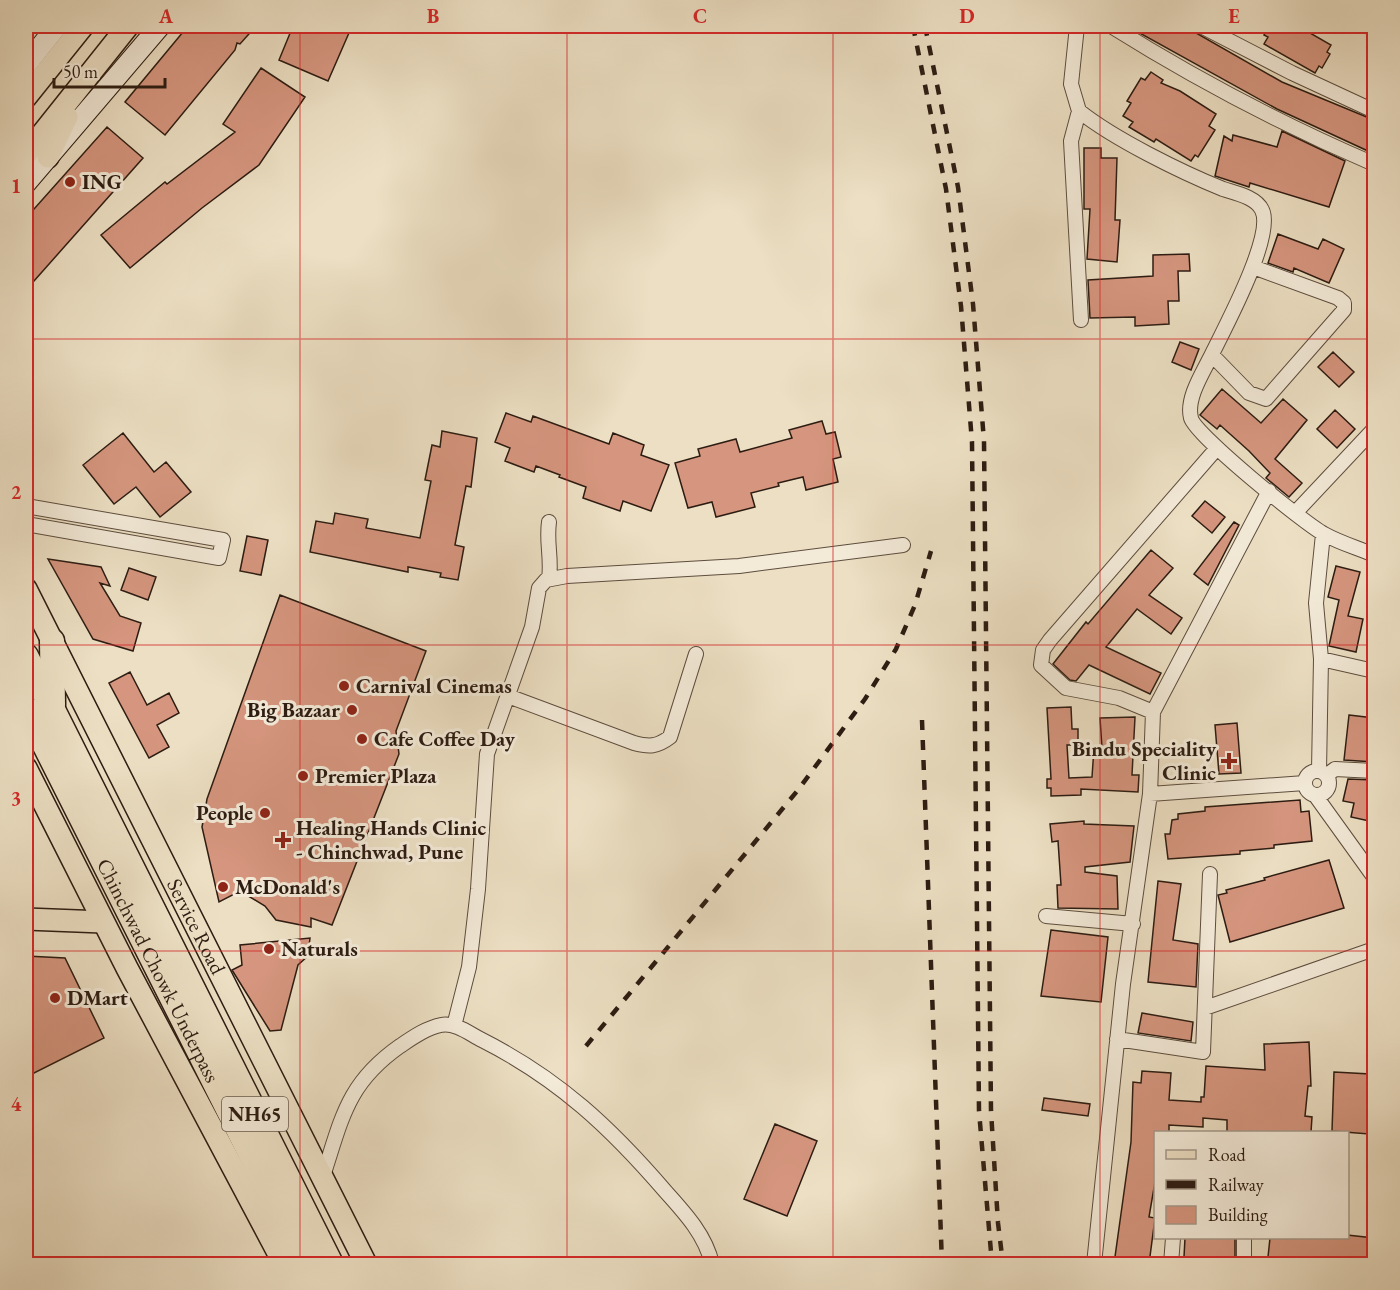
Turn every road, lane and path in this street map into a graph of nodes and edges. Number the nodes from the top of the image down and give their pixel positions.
1 (57, 26) edge
2 (72, 26) edge
3 (83, 26) edge
4 (128, 26) edge
5 (140, 26) edge
6 (160, 26) edge
7 (1077, 26) edge
8 (1111, 26) edge
9 (1201, 26) edge
10 (1366, 26) edge
11 (1374, 28) edge
12 (26, 81) edge
13 (1079, 111) junction
14 (1374, 111) edge
15 (26, 154) edge
16 (48, 157) junction
17 (1374, 164) edge
18 (26, 183) edge
19 (1253, 267) junction
20 (1081, 320) dead end
21 (1212, 355) junction
22 (1374, 429) edge
23 (1217, 448) junction
24 (1269, 491) junction
25 (26, 506) edge
26 (1296, 513) junction
27 (86, 515) junction
28 (549, 522) dead end
29 (26, 524) edge
30 (82, 534) junction
31 (1323, 534) junction
32 (903, 545) dead end
33 (1374, 555) edge
34 (549, 579) junction
35 (26, 589) edge
36 (52, 641) junction
37 (696, 654) dead end
38 (26, 656) edge
39 (1321, 659) junction
40 (1374, 671) edge
41 (508, 696) junction
42 (26, 708) edge
43 (53, 711) junction
44 (1154, 712) junction
45 (26, 768) edge
46 (1374, 771) edge
47 (1323, 773) junction
48 (1305, 783) junction
49 (1150, 794) junction
50 (1315, 795) junction
51 (1210, 874) dead end
52 (1374, 877) edge
53 (1046, 916) dead end
54 (26, 919) edge
55 (104, 922) junction
56 (1132, 924) junction
57 (1374, 949) edge
58 (1205, 1008) junction
59 (454, 1026) junction
60 (1117, 1039) junction
61 (322, 1179) junction
62 (1173, 1239) edge
63 (1244, 1239) edge
64 (284, 1264) edge
65 (306, 1264) edge
66 (331, 1264) edge
67 (366, 1264) edge
68 (712, 1264) edge
69 (1094, 1264) edge
70 (1171, 1264) edge
71 (1244, 1264) edge

1 - 12 street
2 - 12 main road
3 - 12 main road
4 - 15 main road
5 - 16 main road
6 - 16 street
7 - 13 street
8 - 17 street
9 - 14 street
10 - 11 street
13 - 19 street
13 - 20 street
16 - 18 street
19 - 21 street
19 - 21 street
21 - 23 street
22 - 26 street
23 - 24 street
23 - 44 street
24 - 26 street
24 - 44 street
25 - 27 street
26 - 31 street
27 - 30 street
27 - 30 street
28 - 34 street
29 - 30 street
31 - 33 street
31 - 39 street
32 - 34 street
34 - 41 street
35 - 36 main road, Service Road
36 - 43 highway
36 - 61 main road, Service Road
37 - 41 street
38 - 43 highway, NH65
39 - 40 street
39 - 47 street
41 - 59 street
42 - 65 highway, Chinchwad Chowk Underpass / NH65
43 - 66 highway, Chinchwad Chowk Underpass / NH65
44 - 49 street
45 - 55 main road
46 - 47 street
47 - 48 street
47 - 50 street
48 - 49 street
48 - 50 street
49 - 56 street
50 - 52 street
51 - 58 street
53 - 56 street
54 - 55 main road
55 - 64 main road
56 - 60 street
57 - 58 street
58 - 60 street
59 - 61 street
59 - 68 street
60 - 69 street
61 - 67 main road, Service Road
62 - 70 street
63 - 71 street

